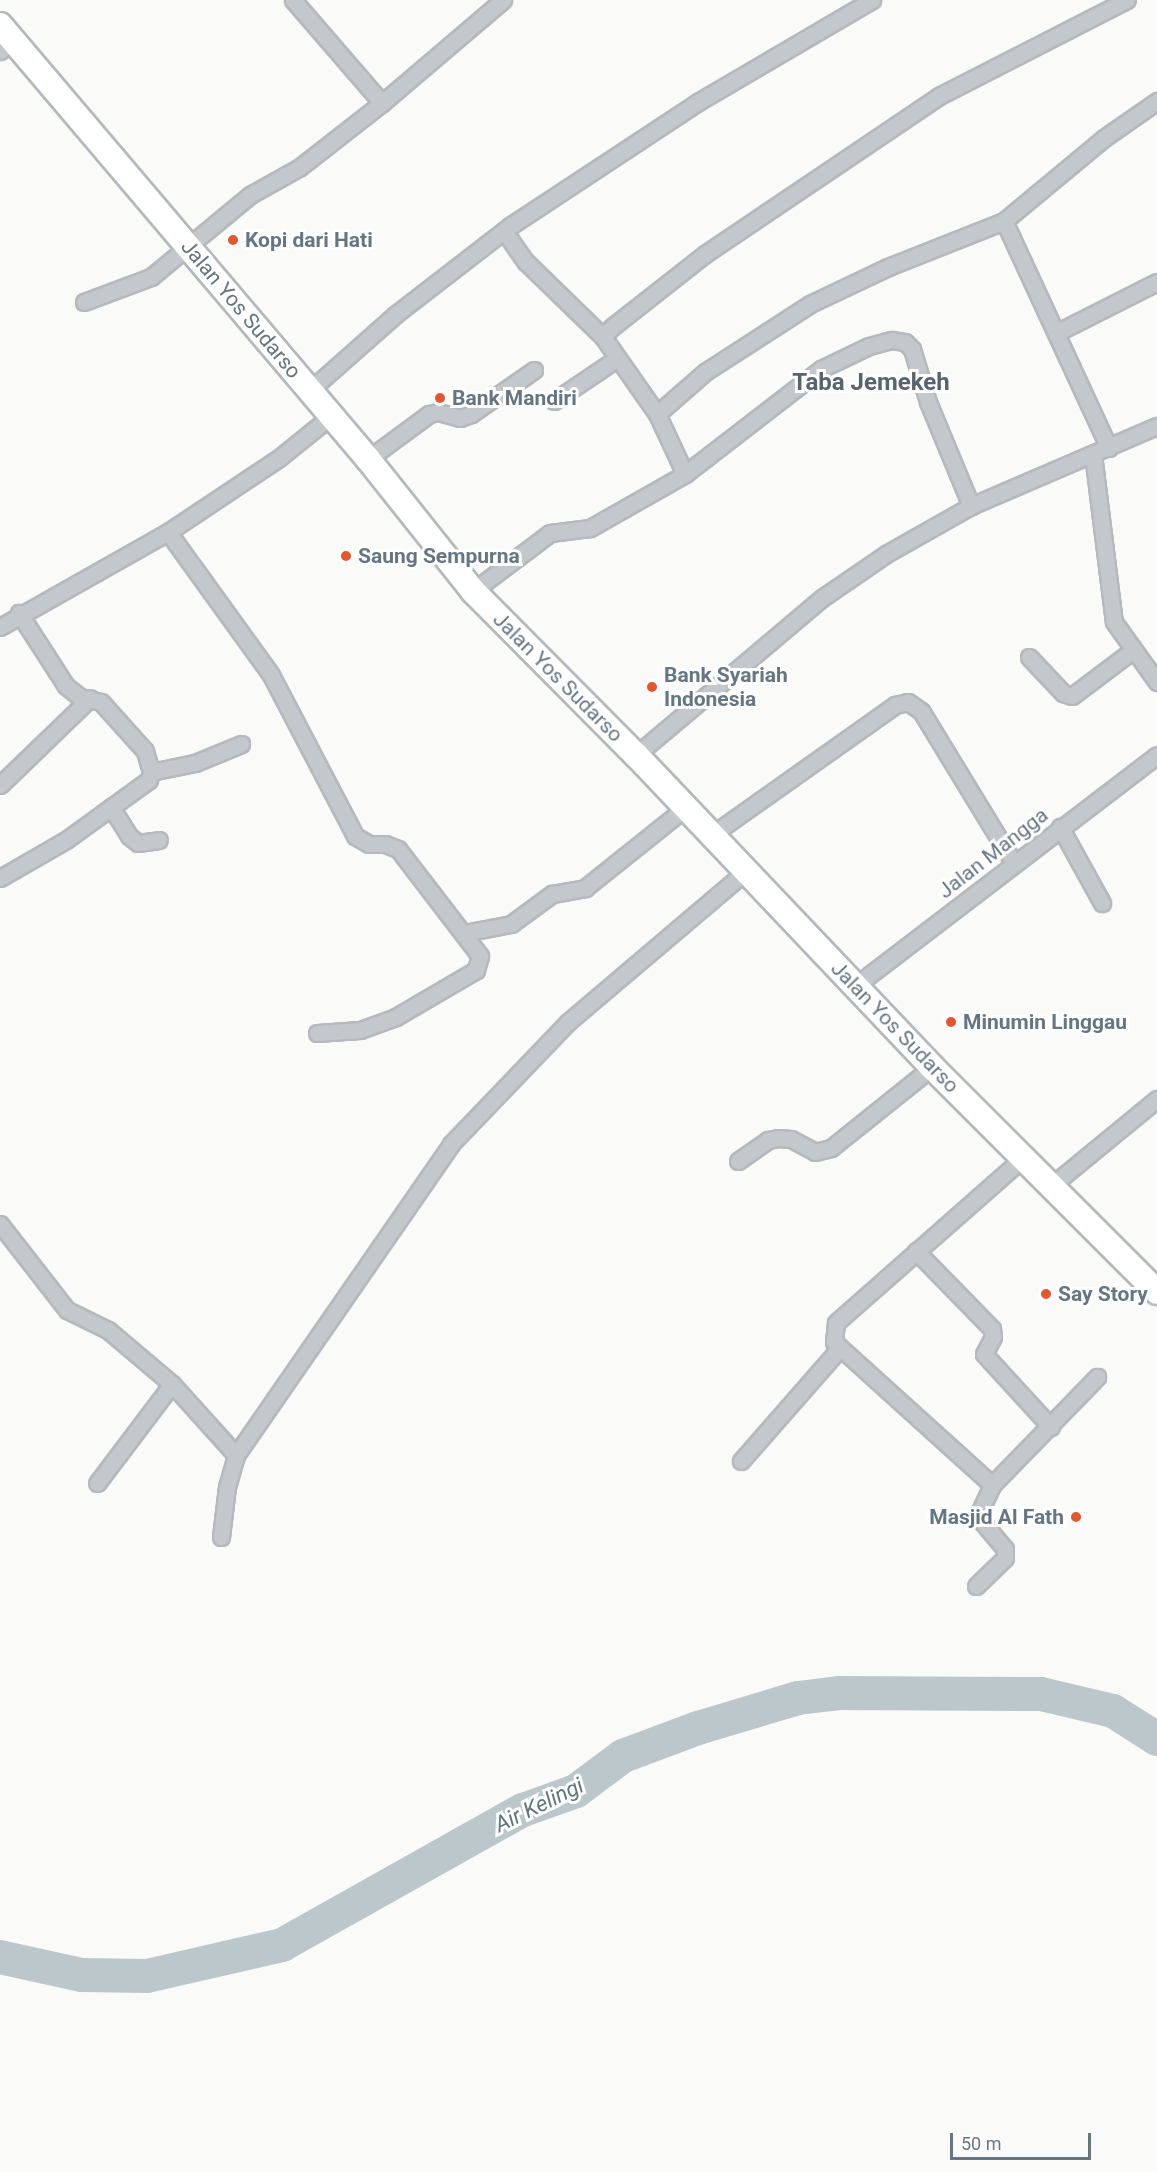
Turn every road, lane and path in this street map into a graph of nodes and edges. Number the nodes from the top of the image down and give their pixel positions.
1 (293, 0) edge
2 (872, 0) edge
3 (1127, 0) edge
4 (495, 2) edge
5 (4, 39) edge
6 (1157, 101) edge
7 (382, 103) junction
8 (1004, 221) junction
9 (504, 231) junction
10 (190, 248) junction
11 (1157, 282) edge
12 (84, 302) dead end
13 (1056, 333) junction
14 (603, 337) junction
15 (616, 359) junction
16 (534, 370) dead end
17 (309, 391) junction
18 (554, 400) dead end
19 (657, 414) junction
20 (331, 416) junction
21 (1157, 426) edge
22 (1109, 448) junction
23 (1093, 454) junction
24 (368, 459) junction
25 (685, 474) junction
26 (972, 506) junction
27 (168, 532) junction
28 (473, 591) junction
29 (19, 613) junction
30 (0, 627) edge
31 (1133, 650) junction
32 (1029, 657) dead end
33 (1157, 682) edge
34 (90, 698) junction
35 (241, 744) dead end
36 (636, 755) junction
37 (1157, 755) edge
38 (151, 772) junction
39 (0, 785) edge
40 (111, 807) junction
41 (685, 808) junction
42 (1060, 827) junction
43 (710, 836) junction
44 (159, 840) dead end
45 (1013, 862) junction
46 (744, 873) junction
47 (0, 879) edge
48 (1102, 903) dead end
49 (464, 933) junction
50 (855, 986) junction
51 (317, 1033) dead end
52 (932, 1067) junction
53 (1157, 1099) edge
54 (1024, 1156) junction
55 (738, 1161) dead end
56 (1051, 1186) junction
57 (0, 1224) edge
58 (916, 1251) junction
59 (1157, 1292) edge
60 (839, 1349) junction
61 (1097, 1377) dead end
62 (172, 1384) junction
63 (1051, 1427) junction
64 (236, 1455) junction
65 (741, 1461) dead end
66 (97, 1483) dead end
67 (992, 1485) junction
68 (221, 1537) dead end
69 (976, 1586) dead end

1 - 7 street
2 - 9 street
3 - 14 street
4 - 7 street
5 - 10 highway, Jalan Yos Sudarso
6 - 8 street
7 - 10 street
8 - 13 street
8 - 19 street
9 - 14 street
9 - 17 street
10 - 12 street
10 - 17 highway, Jalan Yos Sudarso
11 - 13 street
13 - 22 street
14 - 15 street
15 - 18 street
15 - 19 street
16 - 24 street
17 - 20 highway, Jalan Yos Sudarso
19 - 25 street
20 - 24 highway, Jalan Yos Sudarso
20 - 27 street
21 - 22 street
22 - 23 street
23 - 26 street
23 - 31 street
24 - 28 highway, Jalan Yos Sudarso
25 - 26 street
25 - 28 street
26 - 36 street
27 - 29 street
27 - 49 street
28 - 36 highway, Jalan Yos Sudarso
29 - 30 street
29 - 34 street
31 - 32 street
31 - 33 street
34 - 38 street
34 - 39 street
35 - 38 street
36 - 41 highway, Jalan Yos Sudarso
37 - 42 street, Jalan Mangga
38 - 40 street
40 - 44 street
40 - 47 street
41 - 43 highway, Jalan Yos Sudarso
41 - 49 street
42 - 45 street, Jalan Mangga
42 - 48 street
43 - 45 street
43 - 46 highway, Jalan Yos Sudarso
45 - 50 street, Jalan Mangga
46 - 50 highway, Jalan Yos Sudarso
46 - 64 street
49 - 51 street
50 - 52 highway, Jalan Yos Sudarso
52 - 54 highway, Jalan Yos Sudarso
52 - 55 street
53 - 56 street
54 - 56 highway, Jalan Yos Sudarso
54 - 58 street
56 - 59 highway, Jalan Yos Sudarso
57 - 62 street
58 - 60 street
58 - 63 street
60 - 65 street
60 - 67 street
61 - 63 street
62 - 64 street
62 - 66 street
63 - 67 street
64 - 68 street
67 - 69 street

